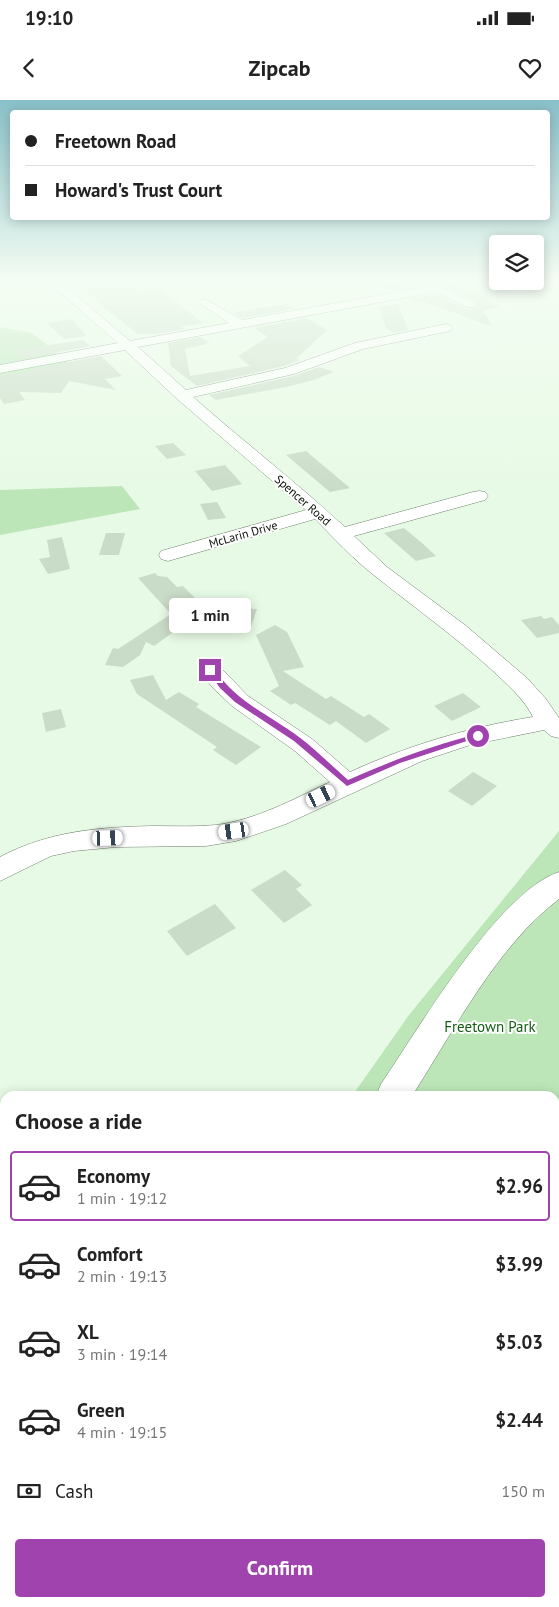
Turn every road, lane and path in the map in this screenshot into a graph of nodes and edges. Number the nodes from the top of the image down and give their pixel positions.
1 (97, 351) edge
2 (132, 351) edge
3 (345, 351) edge
4 (0, 369) edge
5 (181, 395) junction
6 (479, 496) dead end
7 (318, 512) junction
8 (341, 534) junction
9 (168, 556) dead end
10 (210, 670) dead end
11 (554, 726) edge
12 (347, 784) junction
13 (0, 870) edge
14 (559, 883) edge
15 (396, 1091) edge

1 - 4 street
2 - 5 street, Spencer Road
3 - 5 street
5 - 7 street, Spencer Road
6 - 8 street
7 - 8 street, Spencer Road
7 - 9 street, McLarin Drive
8 - 11 street, Spencer Road
10 - 12 street
11 - 12 street
12 - 13 street
14 - 15 street

